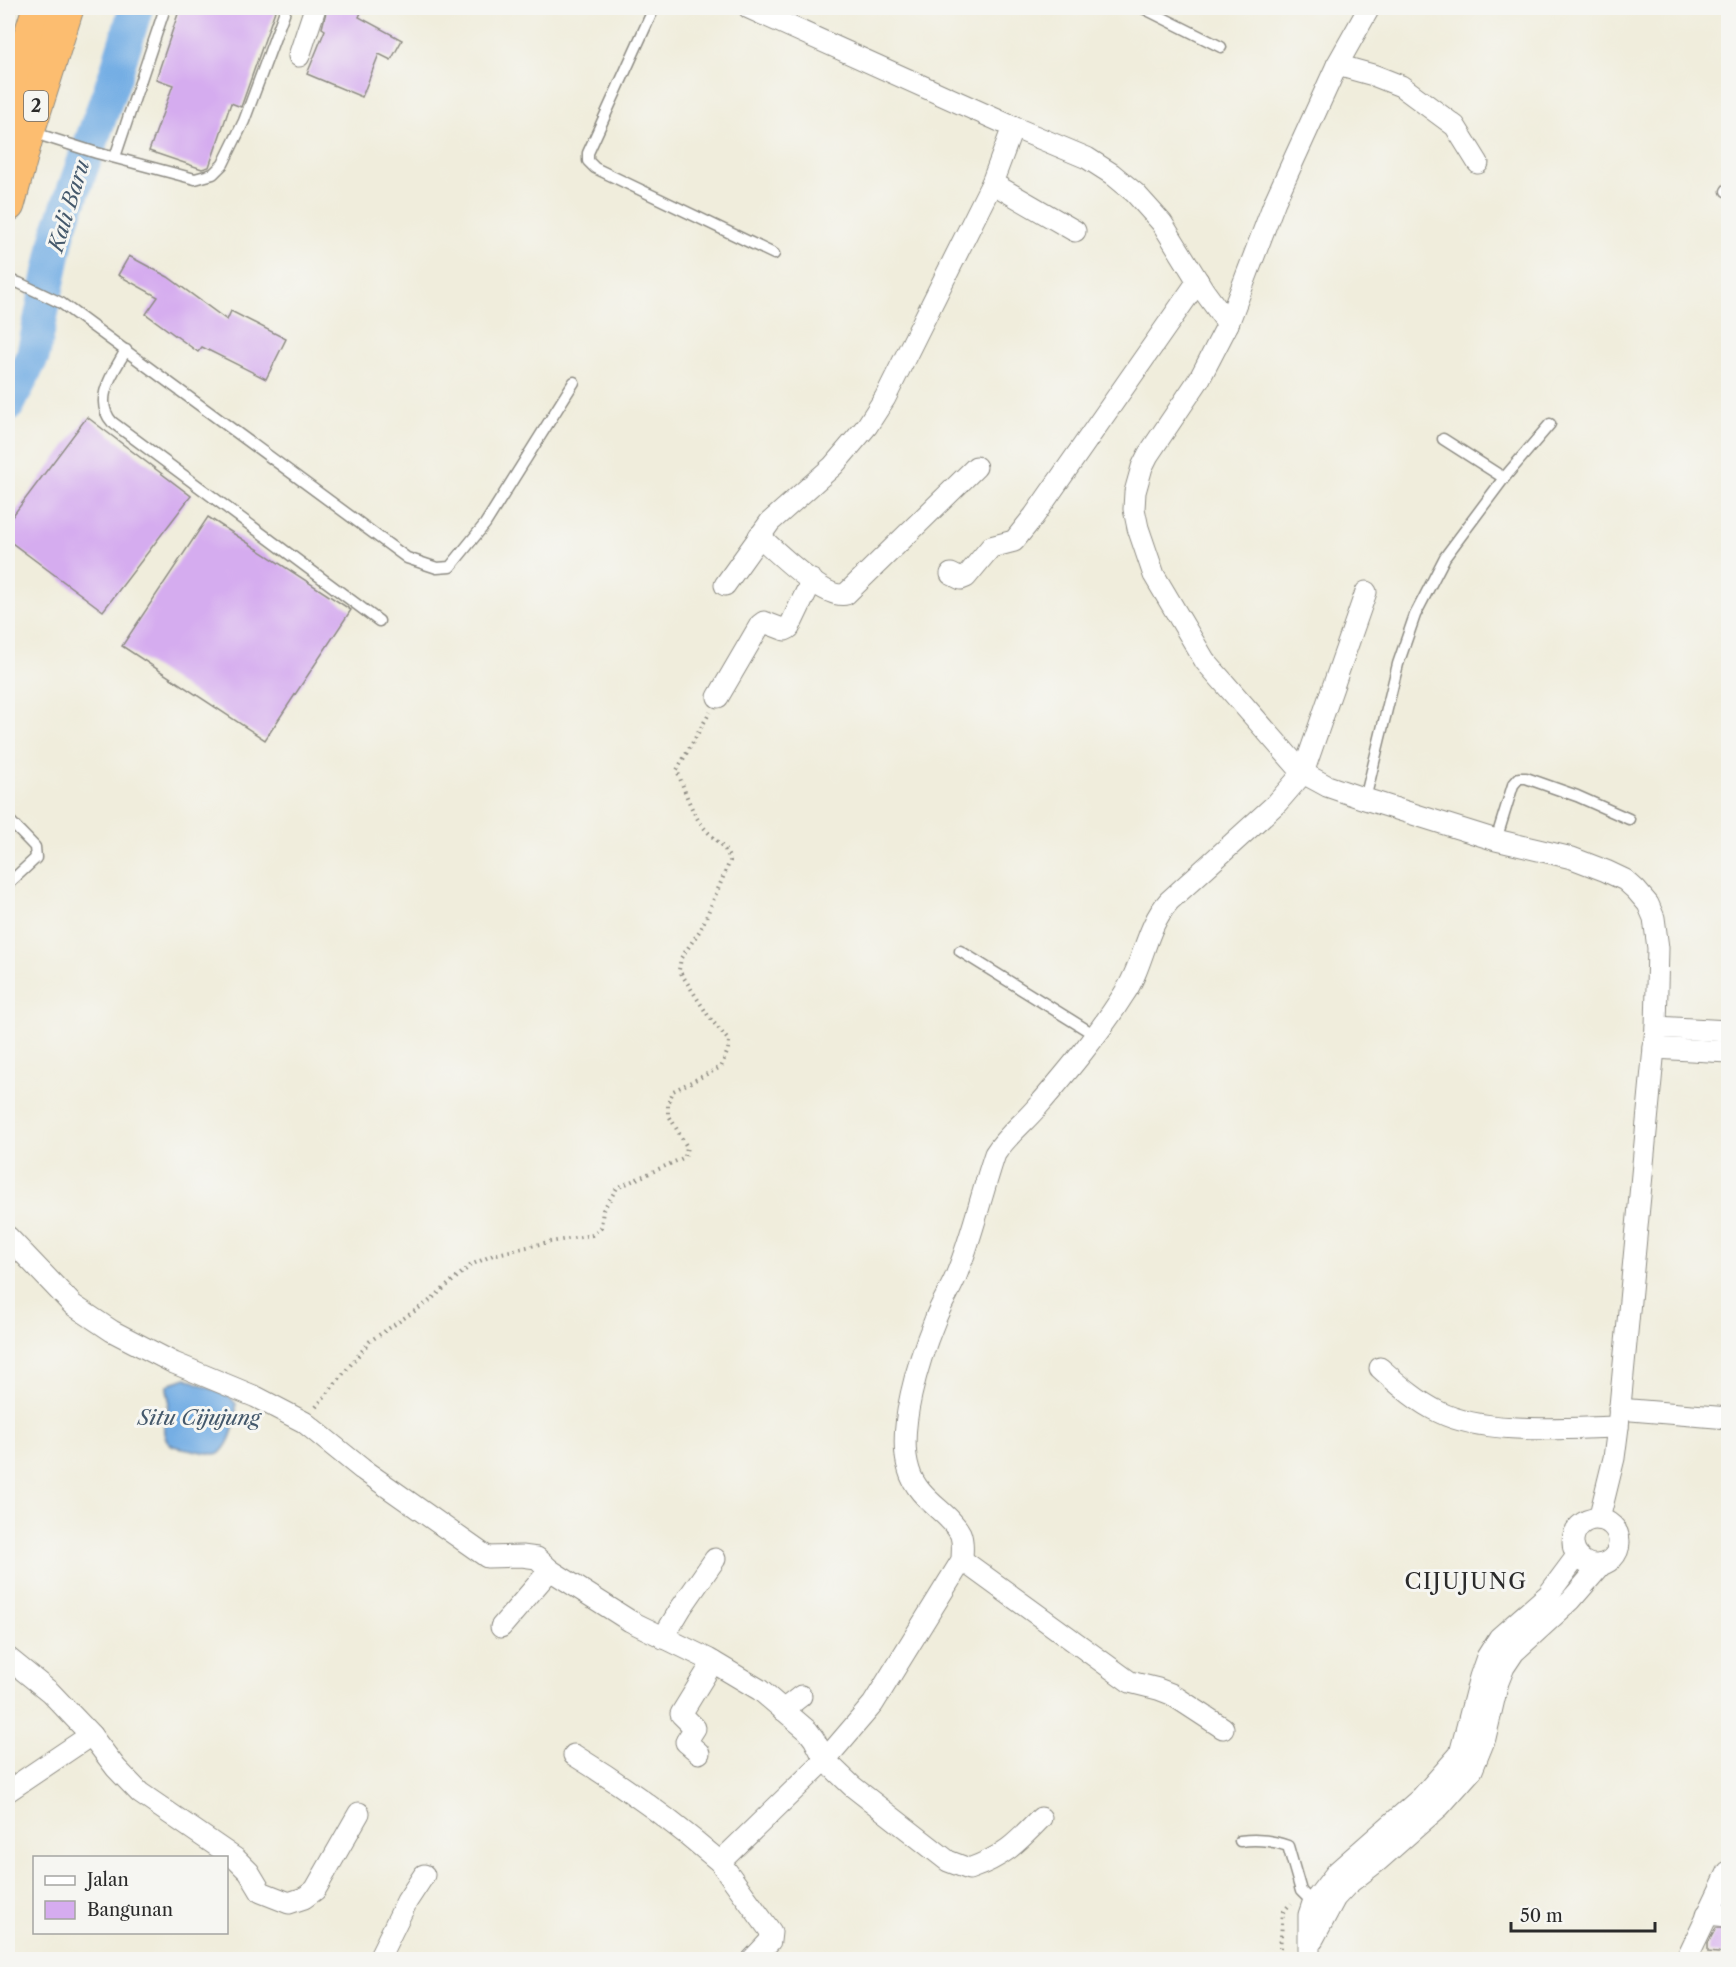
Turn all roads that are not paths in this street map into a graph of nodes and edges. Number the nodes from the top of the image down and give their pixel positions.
1 (39, 8) edge
2 (67, 8) edge
3 (165, 8) edge
4 (286, 8) edge
5 (315, 8) edge
6 (654, 8) edge
7 (749, 8) edge
8 (1143, 8) edge
9 (1370, 8) edge
10 (1221, 47) dead end
11 (299, 56) dead end
12 (1337, 65) junction
13 (23, 109) edge
14 (1013, 127) junction
15 (115, 157) junction
16 (1478, 163) dead end
17 (992, 183) junction
18 (8, 205) edge
19 (1075, 231) dead end
20 (774, 254) dead end
21 (8, 280) edge
22 (1201, 286) junction
23 (1226, 321) junction
24 (126, 350) junction
25 (574, 382) dead end
26 (1550, 424) dead end
27 (1443, 439) dead end
28 (976, 466) dead end
29 (1504, 478) junction
30 (759, 536) junction
31 (951, 574) dead end
32 (812, 580) junction
33 (724, 585) dead end
34 (1366, 592) dead end
35 (379, 621) dead end
36 (718, 698) road end
37 (1303, 773) junction
38 (1365, 799) junction
39 (8, 819) edge
40 (1629, 819) dead end
41 (1496, 840) junction
42 (8, 884) edge
43 (960, 951) dead end
44 (1728, 1031) edge
45 (1095, 1035) junction
46 (1655, 1038) junction
47 (1728, 1052) edge
48 (8, 1237) edge
49 (1380, 1368) dead end
50 (1619, 1418) junction
51 (1728, 1418) edge
52 (1599, 1519) junction
53 (1577, 1556) junction
54 (714, 1559) dead end
55 (962, 1560) junction
56 (1602, 1564) junction
57 (550, 1570) junction
58 (501, 1627) dead end
59 (663, 1638) junction
60 (8, 1658) edge
61 (713, 1662) junction
62 (801, 1696) dead end
63 (783, 1710) junction
64 (1223, 1728) dead end
65 (91, 1735) junction
66 (699, 1753) dead end
67 (574, 1755) dead end
68 (825, 1760) junction
69 (8, 1791) edge
70 (359, 1813) dead end
71 (1041, 1818) dead end
72 (1240, 1841) dead end
73 (720, 1862) junction
74 (1728, 1872) edge
75 (424, 1875) dead end
76 (1307, 1897) junction
77 (1707, 1914) junction
78 (1728, 1916) edge
79 (1310, 1952) edge
80 (378, 1959) edge
81 (752, 1959) edge
82 (1686, 1959) edge

1 - 13 highway, 2
2 - 13 highway, 2
3 - 15 lane
4 - 15 lane
5 - 11 street
6 - 20 lane
7 - 14 street
8 - 10 lane
9 - 12 street
12 - 16 street
12 - 23 street
13 - 15 lane
13 - 18 highway, 2
14 - 17 street
14 - 22 street
17 - 19 street
17 - 30 street
21 - 24 lane
22 - 23 street
22 - 31 street
23 - 37 street
24 - 25 lane
24 - 35 lane
26 - 29 lane
27 - 29 lane
28 - 32 street
29 - 38 lane
30 - 32 street
30 - 33 street
32 - 36 street
34 - 37 street
37 - 38 street
37 - 45 street
38 - 41 street
39 - 42 lane
40 - 41 lane
41 - 46 street
43 - 45 lane
44 - 46 street
45 - 55 street
46 - 47 street
46 - 50 street
48 - 57 street
49 - 50 street
50 - 51 street
50 - 52 street
52 - 53 street
52 - 56 street
53 - 56 street
53 - 76 street
54 - 59 street
55 - 64 street
55 - 68 street
56 - 79 street
57 - 58 street
57 - 59 street
59 - 61 street
60 - 65 street
61 - 63 street
61 - 66 street
62 - 63 street
63 - 68 street
65 - 69 street
65 - 70 street
67 - 73 street
68 - 71 street
68 - 73 street
72 - 76 lane
73 - 81 street
74 - 77 street
75 - 80 street
76 - 79 street
77 - 78 street
77 - 82 street

